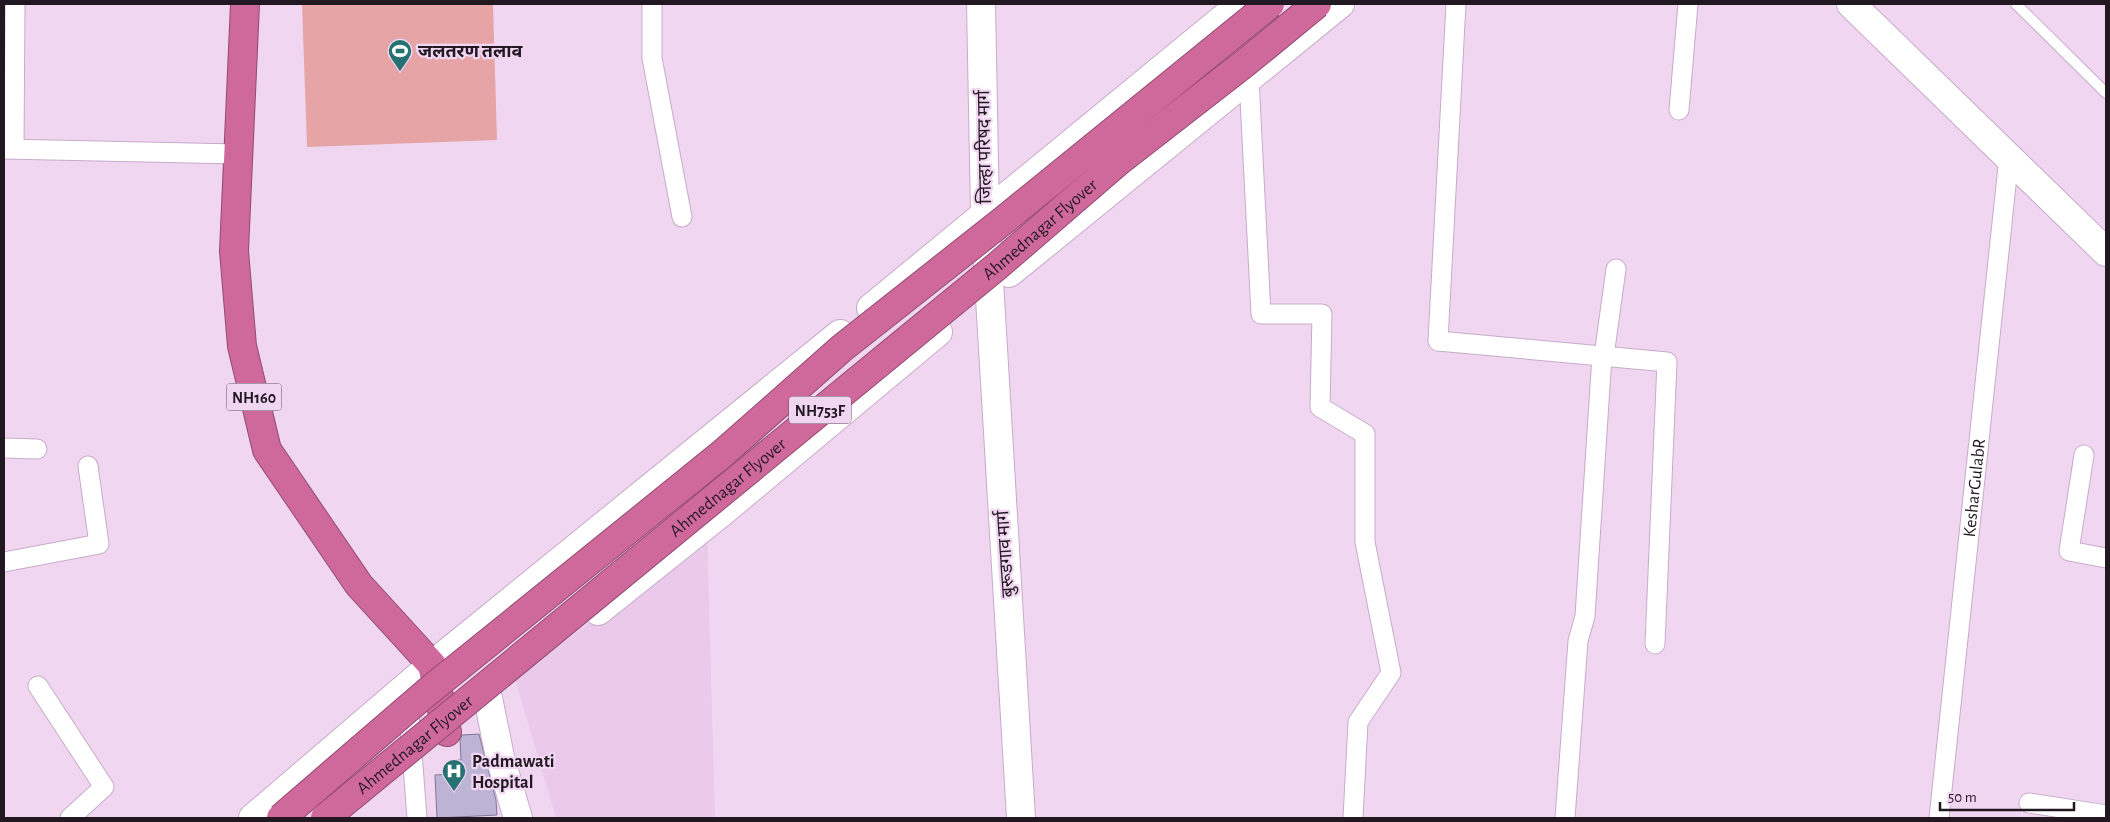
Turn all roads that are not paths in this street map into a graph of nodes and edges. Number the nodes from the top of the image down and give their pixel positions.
1 (15, 4) edge
2 (245, 4) edge
3 (652, 4) edge
4 (981, 4) edge
5 (1241, 4) edge
6 (1270, 4) edge
7 (1316, 4) edge
8 (1340, 4) edge
9 (1456, 4) edge
10 (1688, 4) edge
11 (1851, 4) edge
12 (2016, 4) edge
13 (1248, 79) junction
14 (2106, 93) edge
15 (1679, 110) dead end
16 (9, 149) edge
17 (238, 154) junction
18 (2009, 157) junction
19 (985, 214) junction
20 (682, 217) dead end
21 (2106, 252) edge
22 (1616, 269) dead end
23 (990, 289) junction
24 (1602, 356) junction
25 (4, 448) edge
26 (37, 449) dead end
27 (2084, 455) dead end
28 (88, 466) dead end
29 (2106, 558) edge
30 (4, 562) edge
31 (1655, 644) dead end
32 (432, 665) junction
33 (38, 686) dead end
34 (407, 688) junction
35 (488, 698) junction
36 (447, 732) junction
37 (414, 758) junction
38 (2029, 803) dead end
39 (2106, 816) edge
40 (70, 818) edge
41 (253, 818) edge
42 (281, 818) edge
43 (325, 818) edge
44 (341, 818) edge
45 (417, 818) edge
46 (518, 818) edge
47 (1021, 818) edge
48 (1353, 818) edge
49 (1565, 818) edge
50 (1939, 818) edge

1 - 16 street
2 - 17 highway, NH160
3 - 20 street
4 - 19 street, जिल्हा परिषद मार्ग
5 - 19 street
6 - 42 highway, Ahmednagar Flyover / NH753F, bridge
7 - 43 highway, Ahmednagar Flyover / NH753F, bridge
8 - 13 street
9 - 24 street
10 - 15 street
11 - 18 street
12 - 14 lane
13 - 23 street
13 - 48 street
16 - 17 street
17 - 32 highway, NH160
18 - 21 street
18 - 50 street, KesharGulabR
19 - 23 street, जिल्हा परिषद मार्ग
19 - 32 street
22 - 24 street
23 - 35 street
23 - 47 street, बुरूडगाव मार्ग
24 - 31 street
24 - 49 street
25 - 26 street
27 - 29 street
28 - 30 street
32 - 34 street
32 - 36 highway, NH160
33 - 40 street
34 - 37 street
34 - 41 street
35 - 36 street
35 - 46 street
36 - 37 street
37 - 44 street
37 - 45 street
38 - 39 street

